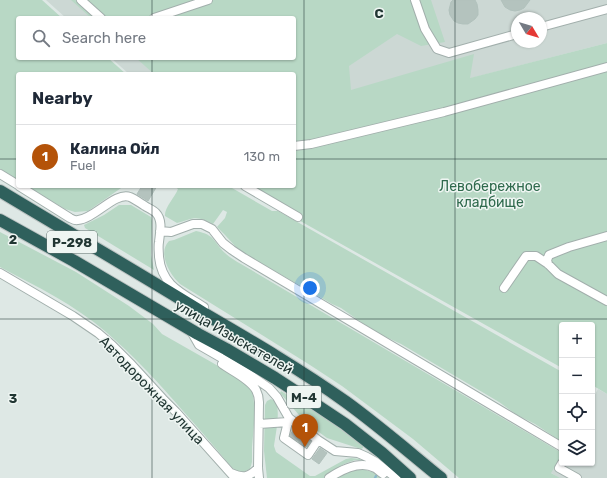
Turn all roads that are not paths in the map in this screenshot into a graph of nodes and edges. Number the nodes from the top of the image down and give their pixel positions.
1 (81, 0) edge
2 (208, 0) edge
3 (415, 0) edge
4 (607, 9) edge
5 (99, 16) edge
6 (160, 16) edge
7 (547, 25) edge
8 (511, 36) edge
9 (607, 67) edge
10 (296, 146) edge
11 (0, 174) edge
12 (0, 182) edge
13 (16, 184) edge
14 (22, 188) edge
15 (248, 188) edge
16 (0, 191) edge
17 (0, 200) edge
18 (0, 213) edge
19 (298, 217) dead end
20 (0, 220) edge
21 (160, 231) junction
22 (607, 236) edge
23 (74, 261) junction
24 (548, 264) junction
25 (0, 273) edge
26 (148, 279) junction
27 (504, 288) dead end
28 (607, 301) edge
29 (190, 329) junction
30 (232, 330) junction
31 (199, 345) junction
32 (259, 424) junction
33 (289, 427) junction
34 (318, 440) junction
35 (559, 445) edge
36 (560, 466) edge
37 (258, 468) junction
38 (228, 471) junction
39 (235, 478) edge
40 (259, 478) edge
41 (329, 478) edge
42 (388, 478) edge
43 (396, 478) edge
44 (410, 478) edge
45 (441, 478) edge
46 (577, 478) edge

1 - 5 lane
2 - 6 lane
3 - 8 lane
4 - 7 lane
9 - 10 lane
11 - 13 lane
12 - 26 highway
14 - 21 lane
15 - 19 lane
16 - 26 highway, М-4
17 - 26 highway, Р-298
18 - 23 highway, Р-298
20 - 23 highway, М-4
21 - 30 lane
21 - 35 lane
22 - 24 lane
23 - 29 highway, улица Изыскателей / М-4
24 - 27 lane
24 - 28 lane
25 - 38 lane, Автодорожная улица
26 - 30 highway, улица Изыскателей / М-4
29 - 31 lane
29 - 44 highway, улица Изыскателей / М-4
30 - 45 highway, улица Изыскателей / М-4
31 - 32 lane
31 - 33 lane
32 - 33 lane
32 - 37 lane
33 - 34 lane
33 - 34 lane
34 - 43 lane
36 - 46 lane
37 - 38 lane
37 - 40 lane
38 - 39 lane, Автодорожная улица
41 - 42 lane

